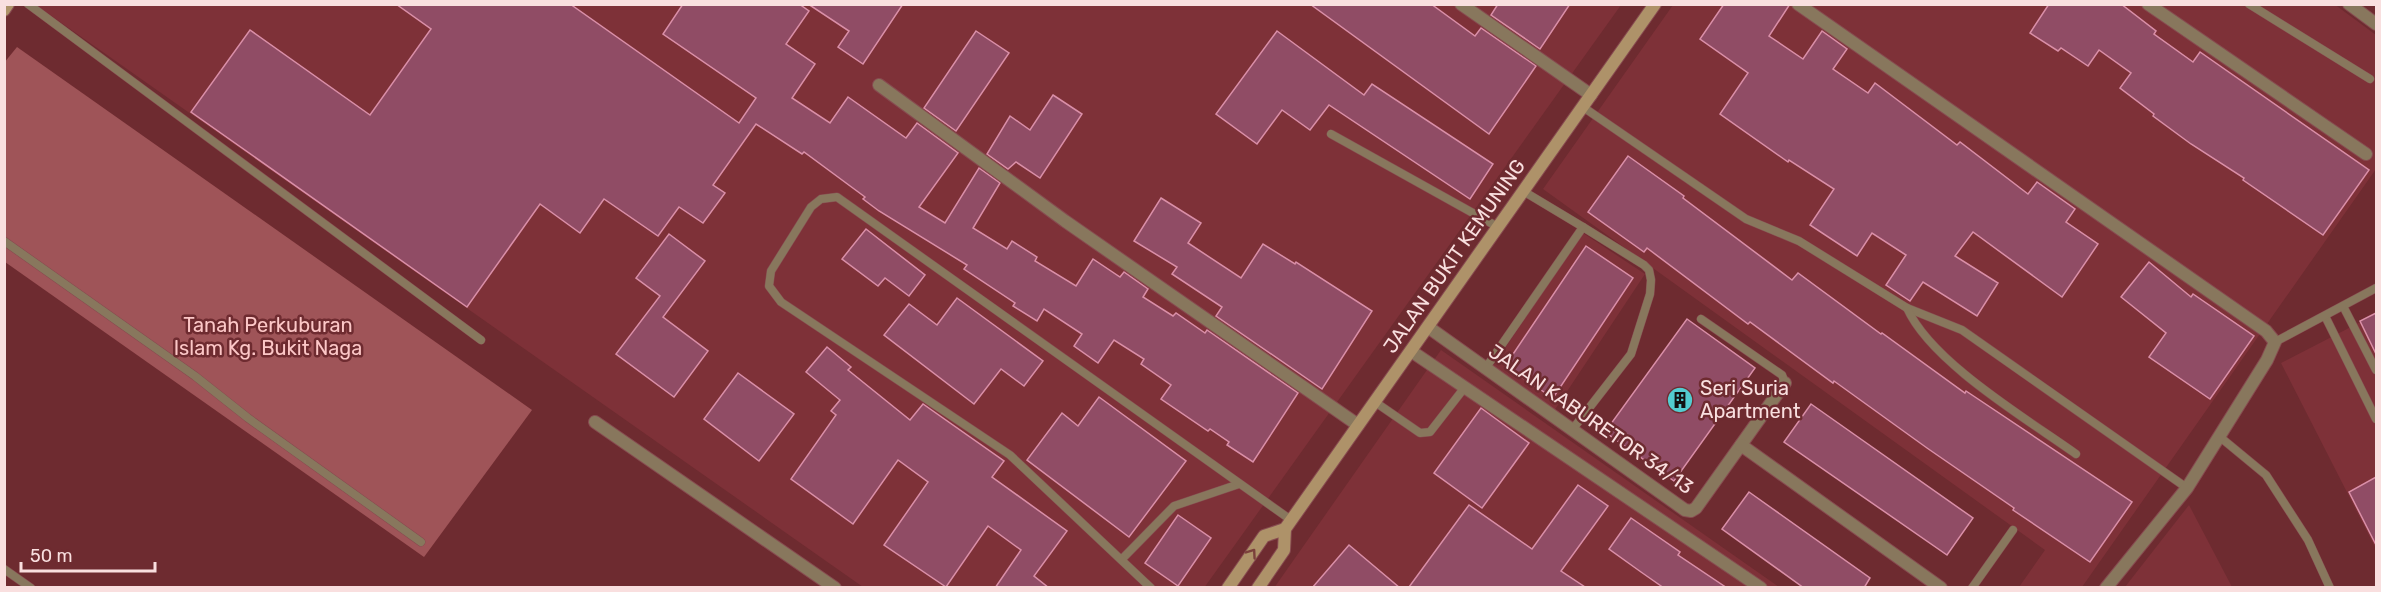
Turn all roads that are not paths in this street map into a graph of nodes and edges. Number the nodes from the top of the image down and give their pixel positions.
1 (8, 4) edge
2 (28, 4) edge
3 (1461, 4) edge
4 (1656, 4) edge
5 (1798, 4) edge
6 (2148, 4) edge
7 (2249, 4) edge
8 (2349, 4) edge
9 (4, 10) edge
10 (2376, 24) edge
11 (2370, 79) dead end
12 (879, 85) dead end
13 (1592, 95) junction
14 (1583, 107) junction
15 (1331, 134) dead end
16 (2366, 154) dead end
17 (1523, 192) junction
18 (1498, 227) junction
19 (1582, 227) junction
20 (4, 241) edge
21 (2376, 288) edge
22 (2343, 306) junction
23 (1907, 308) junction
24 (2325, 316) junction
25 (1701, 319) dead end
26 (1428, 327) junction
27 (481, 340) dead end
28 (2275, 342) junction
29 (1411, 351) junction
30 (1485, 369) junction
31 (2376, 370) edge
32 (1785, 383) joint
33 (1465, 387) junction
34 (1375, 402) junction
35 (2376, 419) edge
36 (595, 422) dead end
37 (1358, 426) junction
38 (1572, 430) junction
39 (2220, 437) junction
40 (1741, 445) junction
41 (2076, 454) dead end
42 (1239, 484) junction
43 (2187, 488) junction
44 (1288, 525) junction
45 (2013, 530) dead end
46 (421, 542) dead end
47 (1123, 558) junction
48 (4, 568) edge
49 (31, 588) edge
50 (835, 588) edge
51 (1151, 588) edge
52 (1228, 588) edge
53 (1258, 588) edge
54 (1761, 588) edge
55 (1941, 588) edge
56 (1972, 588) edge
57 (2106, 588) edge
58 (2330, 588) edge

1 - 9 main road
2 - 27 lane
3 - 13 street
4 - 13 main road, JALAN BUKIT KEMUNING
5 - 28 street
6 - 16 street
7 - 11 lane
8 - 10 street
12 - 37 street
13 - 14 main road, JALAN BUKIT KEMUNING
14 - 17 main road, JALAN BUKIT KEMUNING
14 - 23 lane
15 - 18 lane
17 - 18 main road, JALAN BUKIT KEMUNING
17 - 19 lane
18 - 26 main road, JALAN BUKIT KEMUNING
19 - 30 lane
19 - 38 lane
20 - 46 lane
21 - 22 lane
22 - 24 lane
22 - 31 lane
23 - 41 lane
23 - 43 lane
24 - 28 lane
24 - 35 lane
25 - 32 lane
26 - 29 main road, JALAN BUKIT KEMUNING
26 - 30 street, JALAN KABURETOR 34/13
28 - 39 street
29 - 33 street
29 - 34 main road, JALAN BUKIT KEMUNING
30 - 38 street, JALAN KABURETOR 34/13
32 - 40 street, JALAN KABURETOR 34/13
33 - 34 lane
33 - 54 street
34 - 37 main road, JALAN BUKIT KEMUNING
36 - 50 street
37 - 44 main road, JALAN BUKIT KEMUNING
38 - 40 street, JALAN KABURETOR 34/13
39 - 43 street
39 - 58 lane
40 - 55 street
42 - 44 lane
42 - 47 lane
42 - 47 lane
43 - 57 street
52 -> 44 main road, JALAN BUKIT KEMUNING
44 - 53 main road, JALAN BUKIT KEMUNING
45 - 56 lane
47 - 51 lane
48 - 49 lane

